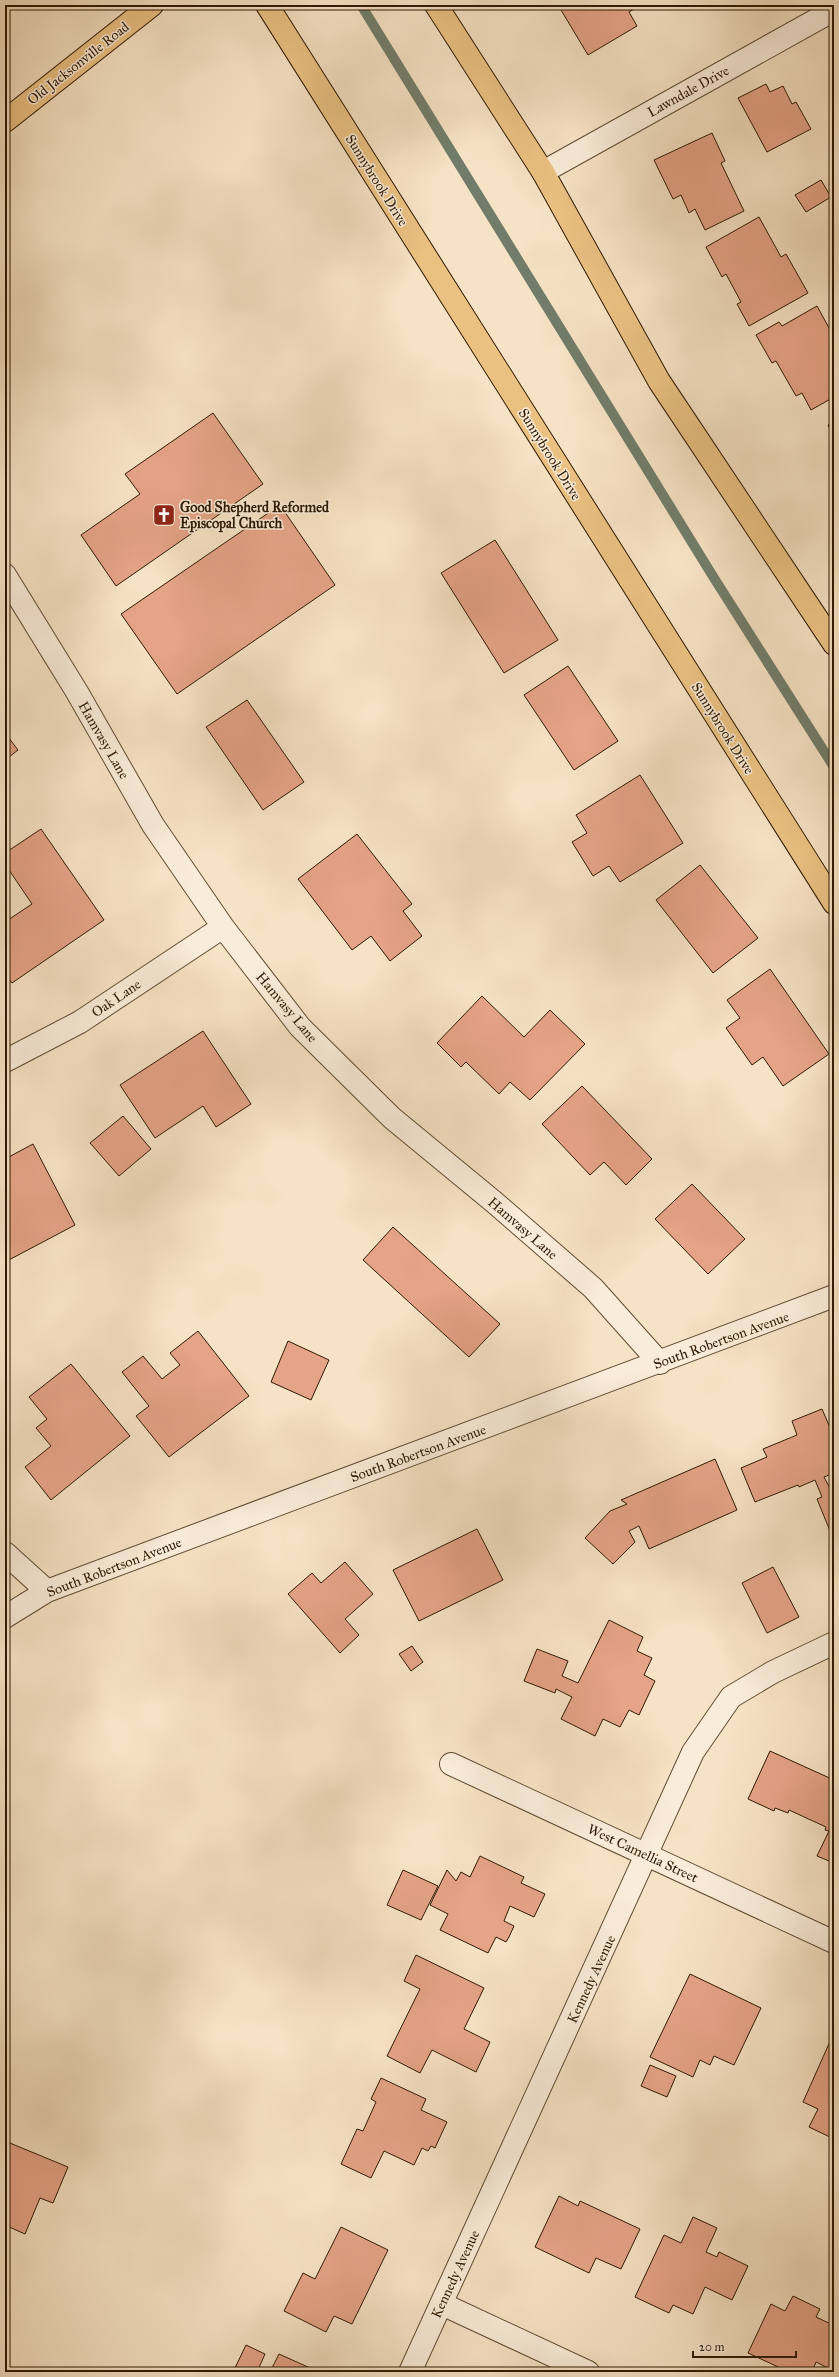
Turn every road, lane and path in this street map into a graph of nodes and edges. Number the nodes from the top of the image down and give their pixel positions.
1 (152, 5) edge
2 (267, 5) edge
3 (436, 5) edge
4 (834, 10) edge
5 (5, 121) edge
6 (543, 172) junction
7 (5, 575) edge
8 (834, 644) edge
9 (834, 903) edge
10 (223, 927) junction
11 (5, 1061) edge
12 (834, 1296) edge
13 (660, 1362) junction
14 (5, 1553) edge
15 (47, 1591) junction
16 (5, 1616) edge
17 (834, 1643) edge
18 (451, 1764) dead end
19 (648, 1856) junction
20 (834, 1942) edge
21 (442, 2304) junction
22 (410, 2372) edge
23 (588, 2372) edge

1 - 5 main road, Old Jacksonville Road
2 - 9 main road, Sunnybrook Drive
3 - 6 main road
4 - 6 street, Lawndale Drive
6 - 8 main road
7 - 10 street, Hamvasy Lane
10 - 11 street, Oak Lane
10 - 13 street, Hamvasy Lane
12 - 13 street, South Robertson Avenue
13 - 15 street, South Robertson Avenue
14 - 15 street
15 - 16 street, South Robertson Avenue
17 - 19 street, Kennedy Avenue
18 - 19 street, West Camellia Street
19 - 20 street, West Camellia Street
19 - 21 street, Kennedy Avenue
21 - 22 street, Kennedy Avenue
21 - 23 street

